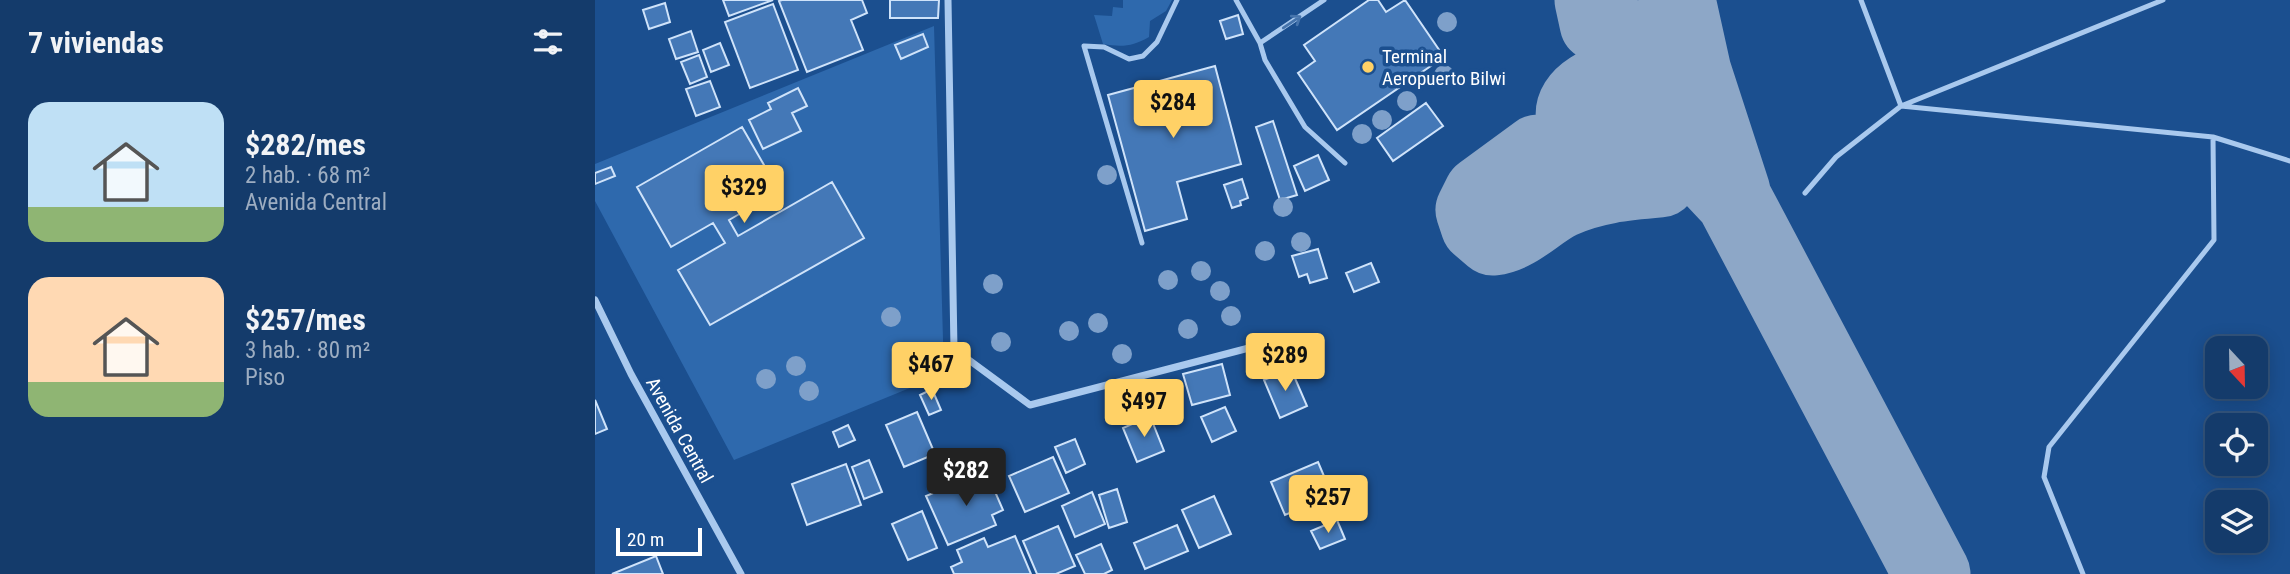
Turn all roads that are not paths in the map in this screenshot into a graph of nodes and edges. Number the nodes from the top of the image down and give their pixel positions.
1 (948, 0) edge
2 (1177, 0) edge
3 (1236, 0) edge
4 (1324, 0) edge
5 (1861, 0) edge
6 (2163, 0) edge
7 (1259, 43) junction
8 (1901, 106) junction
9 (2213, 137) junction
10 (2290, 161) edge
11 (1345, 163) dead end
12 (1805, 193) dead end
13 (1142, 243) dead end
14 (595, 300) edge
15 (1278, 365) dead end
16 (741, 574) edge
17 (2083, 574) edge

1 - 15 street
2 - 13 lane
3 - 7 lane
7 -> 4 lane
5 - 8 lane
6 - 8 lane
7 - 11 lane
8 - 9 lane
8 - 12 lane
9 - 10 lane
9 - 17 lane
14 - 16 street, Avenida Central

